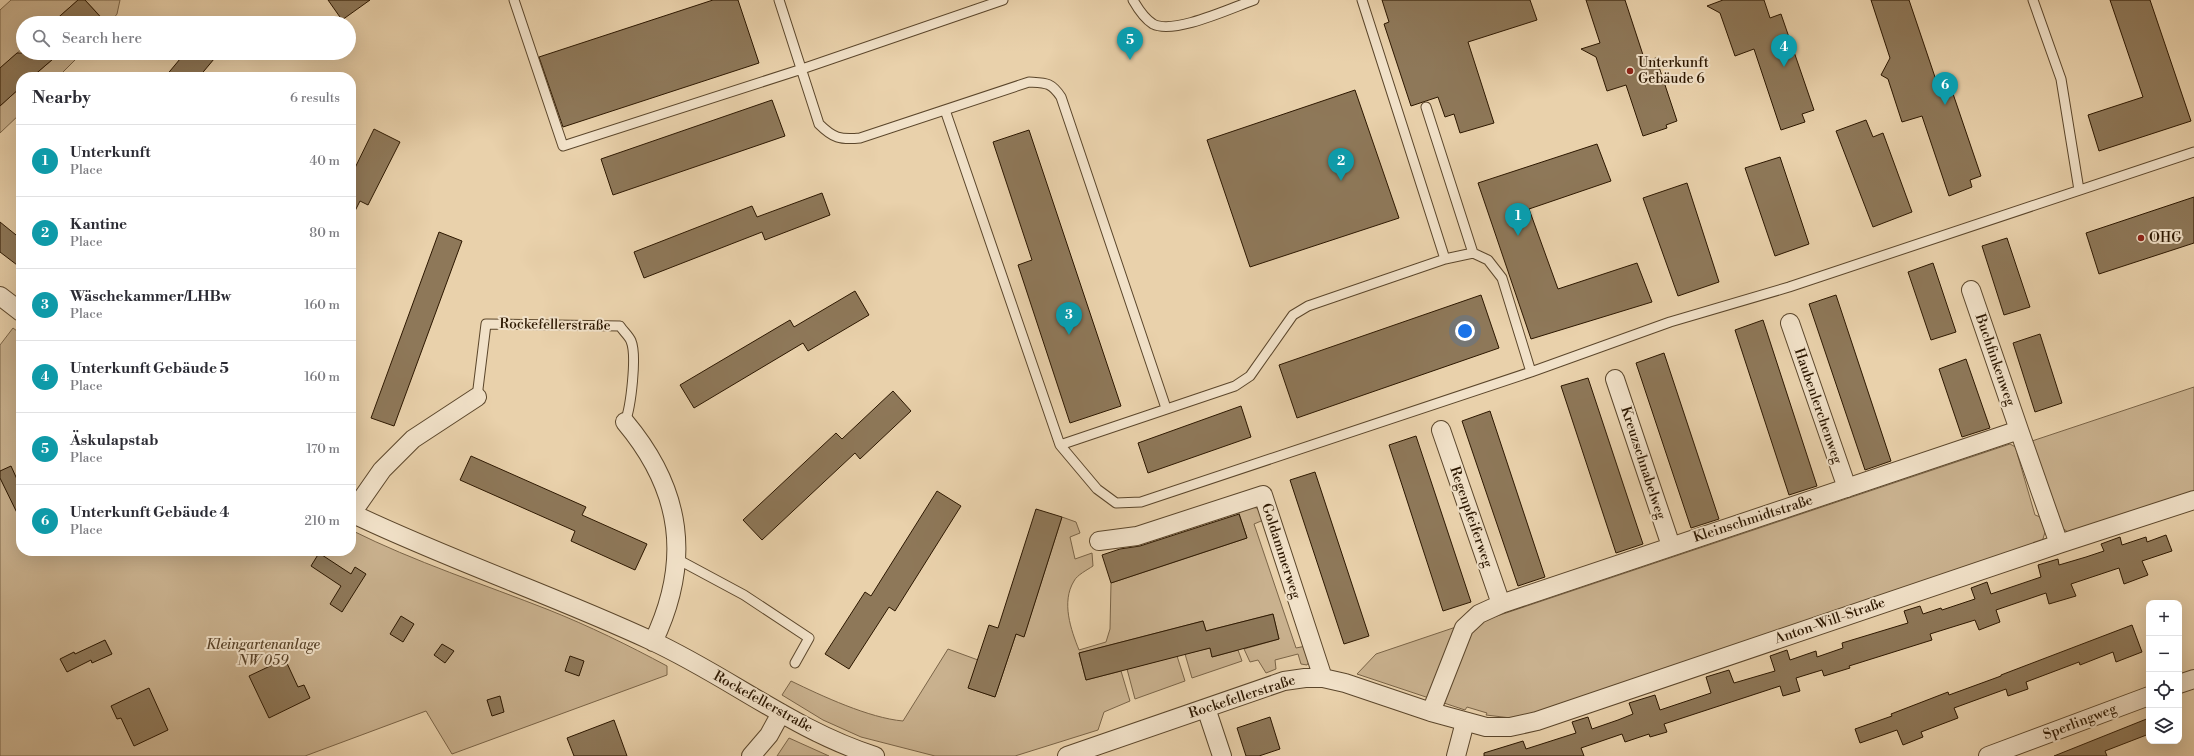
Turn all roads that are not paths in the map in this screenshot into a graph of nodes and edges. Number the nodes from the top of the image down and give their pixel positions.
1 (514, 0) edge
2 (779, 0) edge
3 (1003, 0) edge
4 (1133, 0) edge
5 (1254, 0) edge
6 (1362, 0) edge
7 (2033, 0) edge
8 (802, 69) junction
9 (1426, 106) dead end
10 (945, 110) junction
11 (2194, 152) edge
12 (2079, 190) junction
13 (1473, 253) junction
14 (1445, 259) junction
15 (1971, 290) dead end
16 (0, 296) edge
17 (16, 308) edge
18 (1790, 324) dead end
19 (1531, 372) junction
20 (1615, 379) dead end
21 (477, 397) joint
22 (1166, 408) junction
23 (625, 422) joint
24 (1441, 430) dead end
25 (2019, 430) junction
26 (1060, 445) junction
27 (1847, 488) junction
28 (2194, 500) edge
29 (356, 507) edge
30 (356, 515) edge
31 (1099, 541) dead end
32 (2059, 544) junction
33 (1671, 546) junction
34 (677, 559) junction
35 (1501, 604) junction
36 (654, 642) junction
37 (795, 663) dead end
38 (1322, 678) junction
39 (2194, 679) edge
40 (2182, 683) edge
41 (2146, 697) edge
42 (1206, 708) junction
43 (1431, 712) junction
44 (781, 713) junction
45 (1465, 722) junction
46 (845, 751) edge
47 (751, 756) edge
48 (875, 756) edge
49 (1067, 756) edge
50 (1222, 756) edge
51 (1456, 756) edge
52 (1988, 756) edge

1 - 8 lane
2 - 8 lane
3 - 8 lane
4 - 5 lane
6 - 14 lane
7 - 12 lane
8 - 10 lane
9 - 13 lane
10 - 22 lane
10 - 26 lane
11 - 12 lane
12 - 19 lane
13 - 14 lane
13 - 19 lane
14 - 22 lane
15 - 25 street, Buchfinkenweg
16 - 17 street
18 - 27 street, Haubenlerchenweg
19 - 26 lane
20 - 33 street, Kreuzschnabelweg
21 - 23 lane, Rockefellerstraße
21 - 29 street, Rockefellerstraße
22 - 26 lane
23 - 34 street, Rockefellerstraße
24 - 35 street, Regenpfeiferweg
25 - 27 street, Kleinschmidtstraße
25 - 32 street
27 - 33 street, Kleinschmidtstraße
28 - 32 street, Anton-Will-Straße
30 - 36 street, Rockefellerstraße
31 - 38 street, Goldammerweg
32 - 45 street, Anton-Will-Straße
33 - 35 street, Kleinschmidtstraße
34 - 36 street, Rockefellerstraße
34 - 37 lane
35 - 43 street, Kleinschmidtstraße
36 - 44 street, Rockefellerstraße
38 - 42 street, Rockefellerstraße
38 - 43 street, Rockefellerstraße
39 - 40 street
41 - 52 street, Sperlingweg
42 - 49 street, Rockefellerstraße
42 - 50 street
43 - 45 street, Rockefellerstraße
44 - 46 street, Rockefellerstraße
44 - 47 street
45 - 51 street
46 - 48 street, Rockefellerstraße

